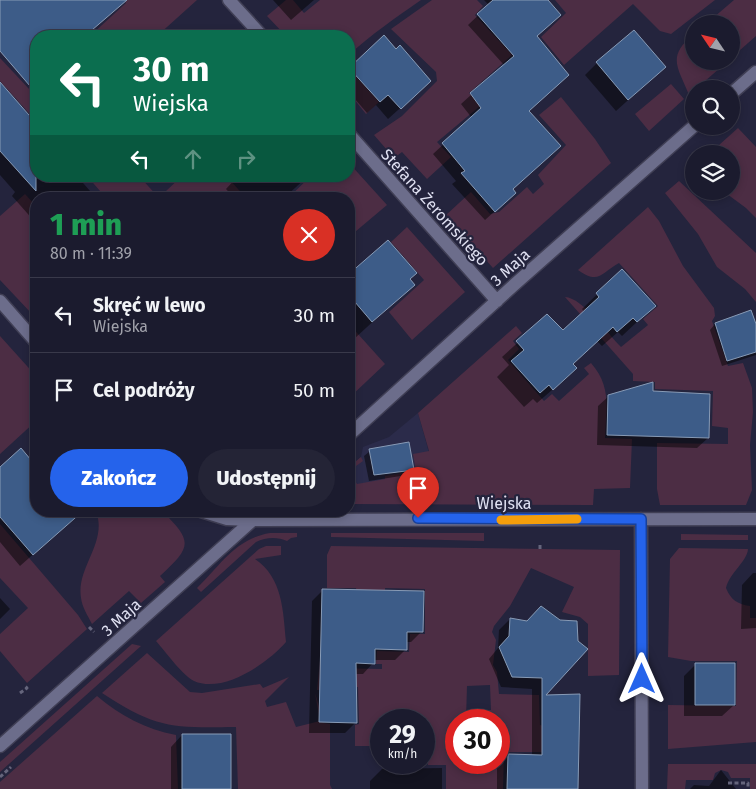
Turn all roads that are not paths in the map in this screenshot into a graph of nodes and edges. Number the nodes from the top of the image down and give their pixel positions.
1 (229, 0) edge
2 (256, 30) edge
3 (756, 72) edge
4 (740, 86) edge
5 (685, 134) edge
6 (355, 141) edge
7 (497, 300) junction
8 (0, 301) edge
9 (30, 335) edge
10 (355, 430) edge
11 (220, 517) edge
12 (256, 517) edge
13 (641, 519) junction
14 (756, 519) edge
15 (252, 520) junction
16 (0, 746) edge
17 (642, 789) edge

1 - 2 street
3 - 4 street
5 - 7 street, 3 Maja
6 - 7 street, Stefana Żeromskiego
7 - 10 street, 3 Maja
8 - 9 street
11 - 15 street, Wiejska
12 - 15 street, 3 Maja
13 - 14 street, Wiejska
13 - 15 street, Wiejska
13 - 17 street
15 - 16 street, 3 Maja

